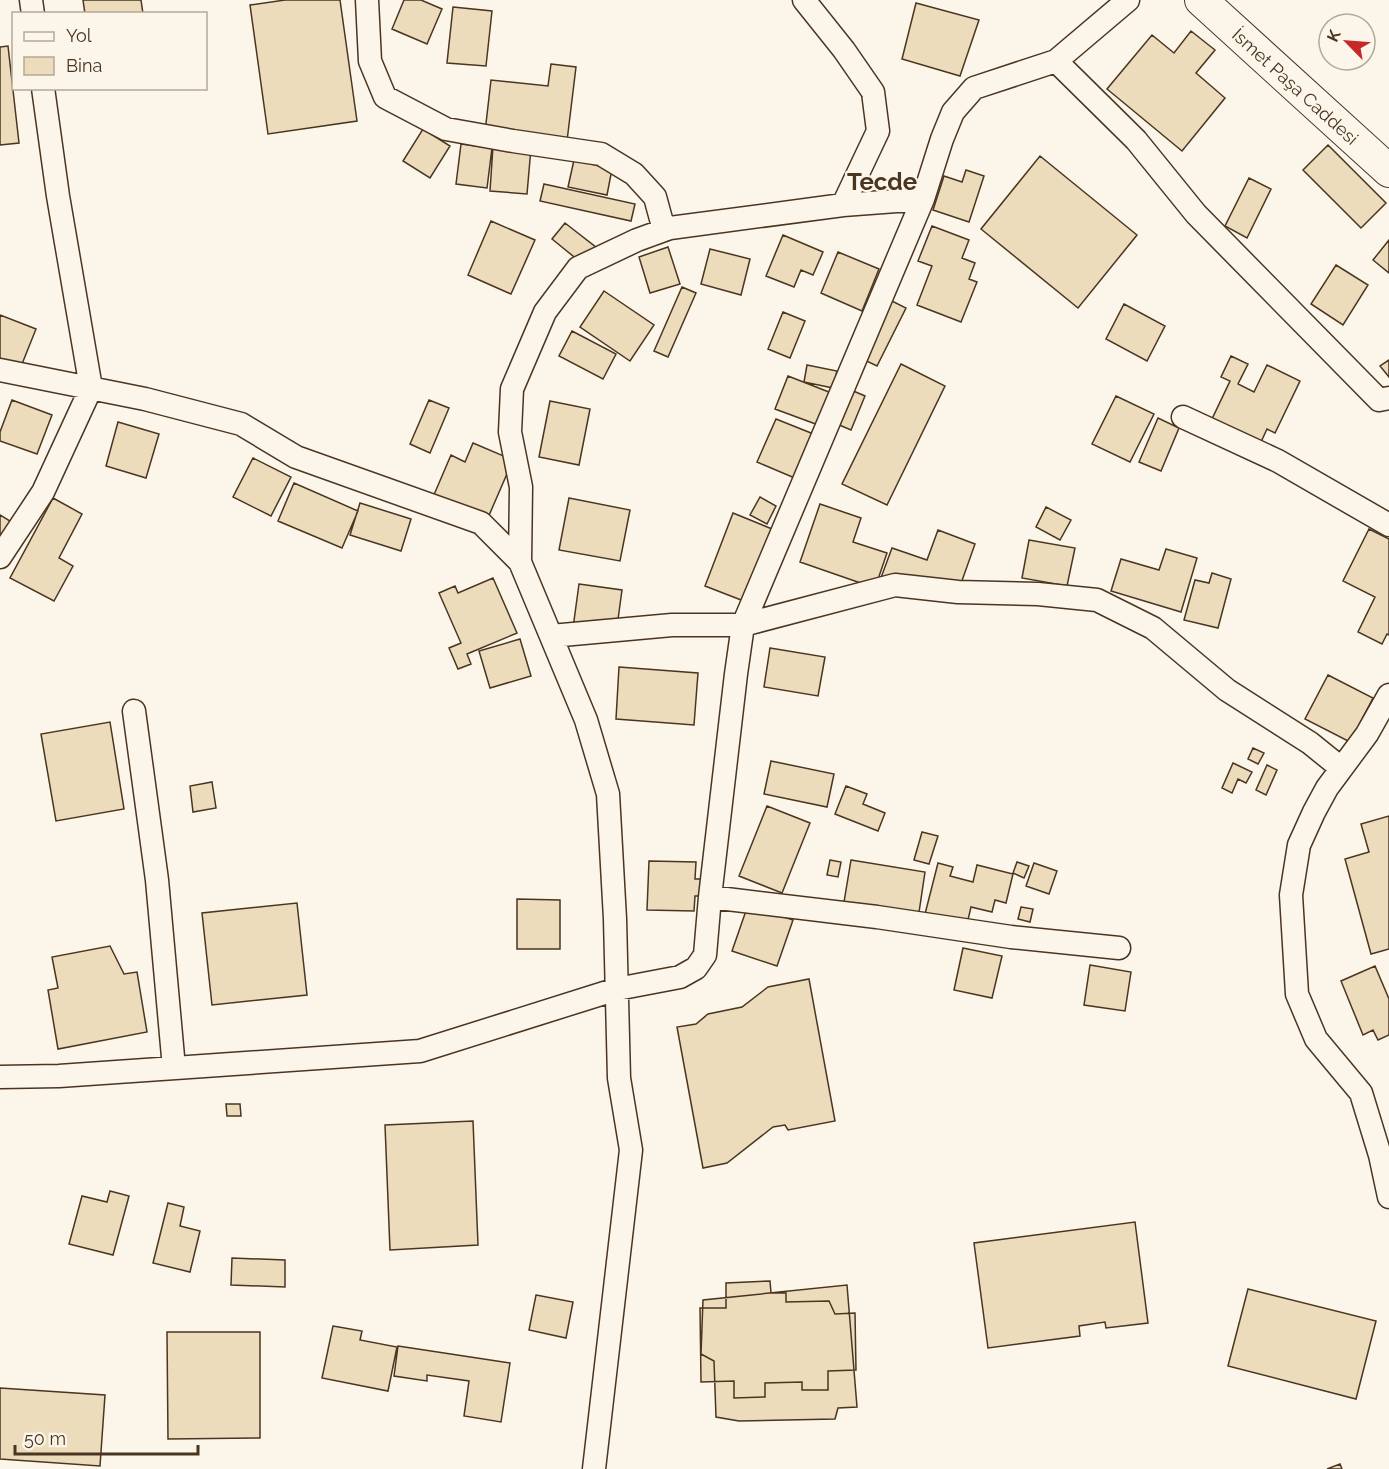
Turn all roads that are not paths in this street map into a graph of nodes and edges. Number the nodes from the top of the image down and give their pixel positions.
1 (367, 0) edge
2 (804, 0) edge
3 (1128, 0) edge
4 (1201, 0) edge
5 (1056, 61) junction
6 (43, 90) edge
7 (1389, 171) edge
8 (923, 199) junction
9 (843, 205) junction
10 (664, 230) junction
11 (0, 370) edge
12 (91, 388) junction
13 (1389, 398) edge
14 (1183, 417) dead end
15 (1389, 525) edge
16 (0, 557) edge
17 (520, 562) junction
18 (743, 625) junction
19 (551, 636) junction
20 (1389, 695) edge
21 (134, 711) dead end
22 (1341, 768) junction
23 (710, 897) junction
24 (1119, 948) dead end
25 (617, 989) junction
26 (174, 1068) junction
27 (0, 1077) edge
28 (1384, 1154) edge
29 (1389, 1197) edge
30 (594, 1469) edge

1 - 10 street
2 - 9 street
3 - 5 street
4 - 7 main road, İsmet Paşa Caddesi
5 - 8 street
5 - 13 street
6 - 12 street
8 - 9 street
8 - 18 street
9 - 10 street
10 - 17 street
11 - 12 street
12 - 16 street
12 - 17 street
14 - 15 street
17 - 19 street
18 - 19 street
18 - 22 street
18 - 23 street
19 - 25 street
20 - 22 street
21 - 26 street
22 - 28 street
23 - 24 street
23 - 25 street
25 - 26 street
25 - 30 street
26 - 27 street
28 - 29 street

